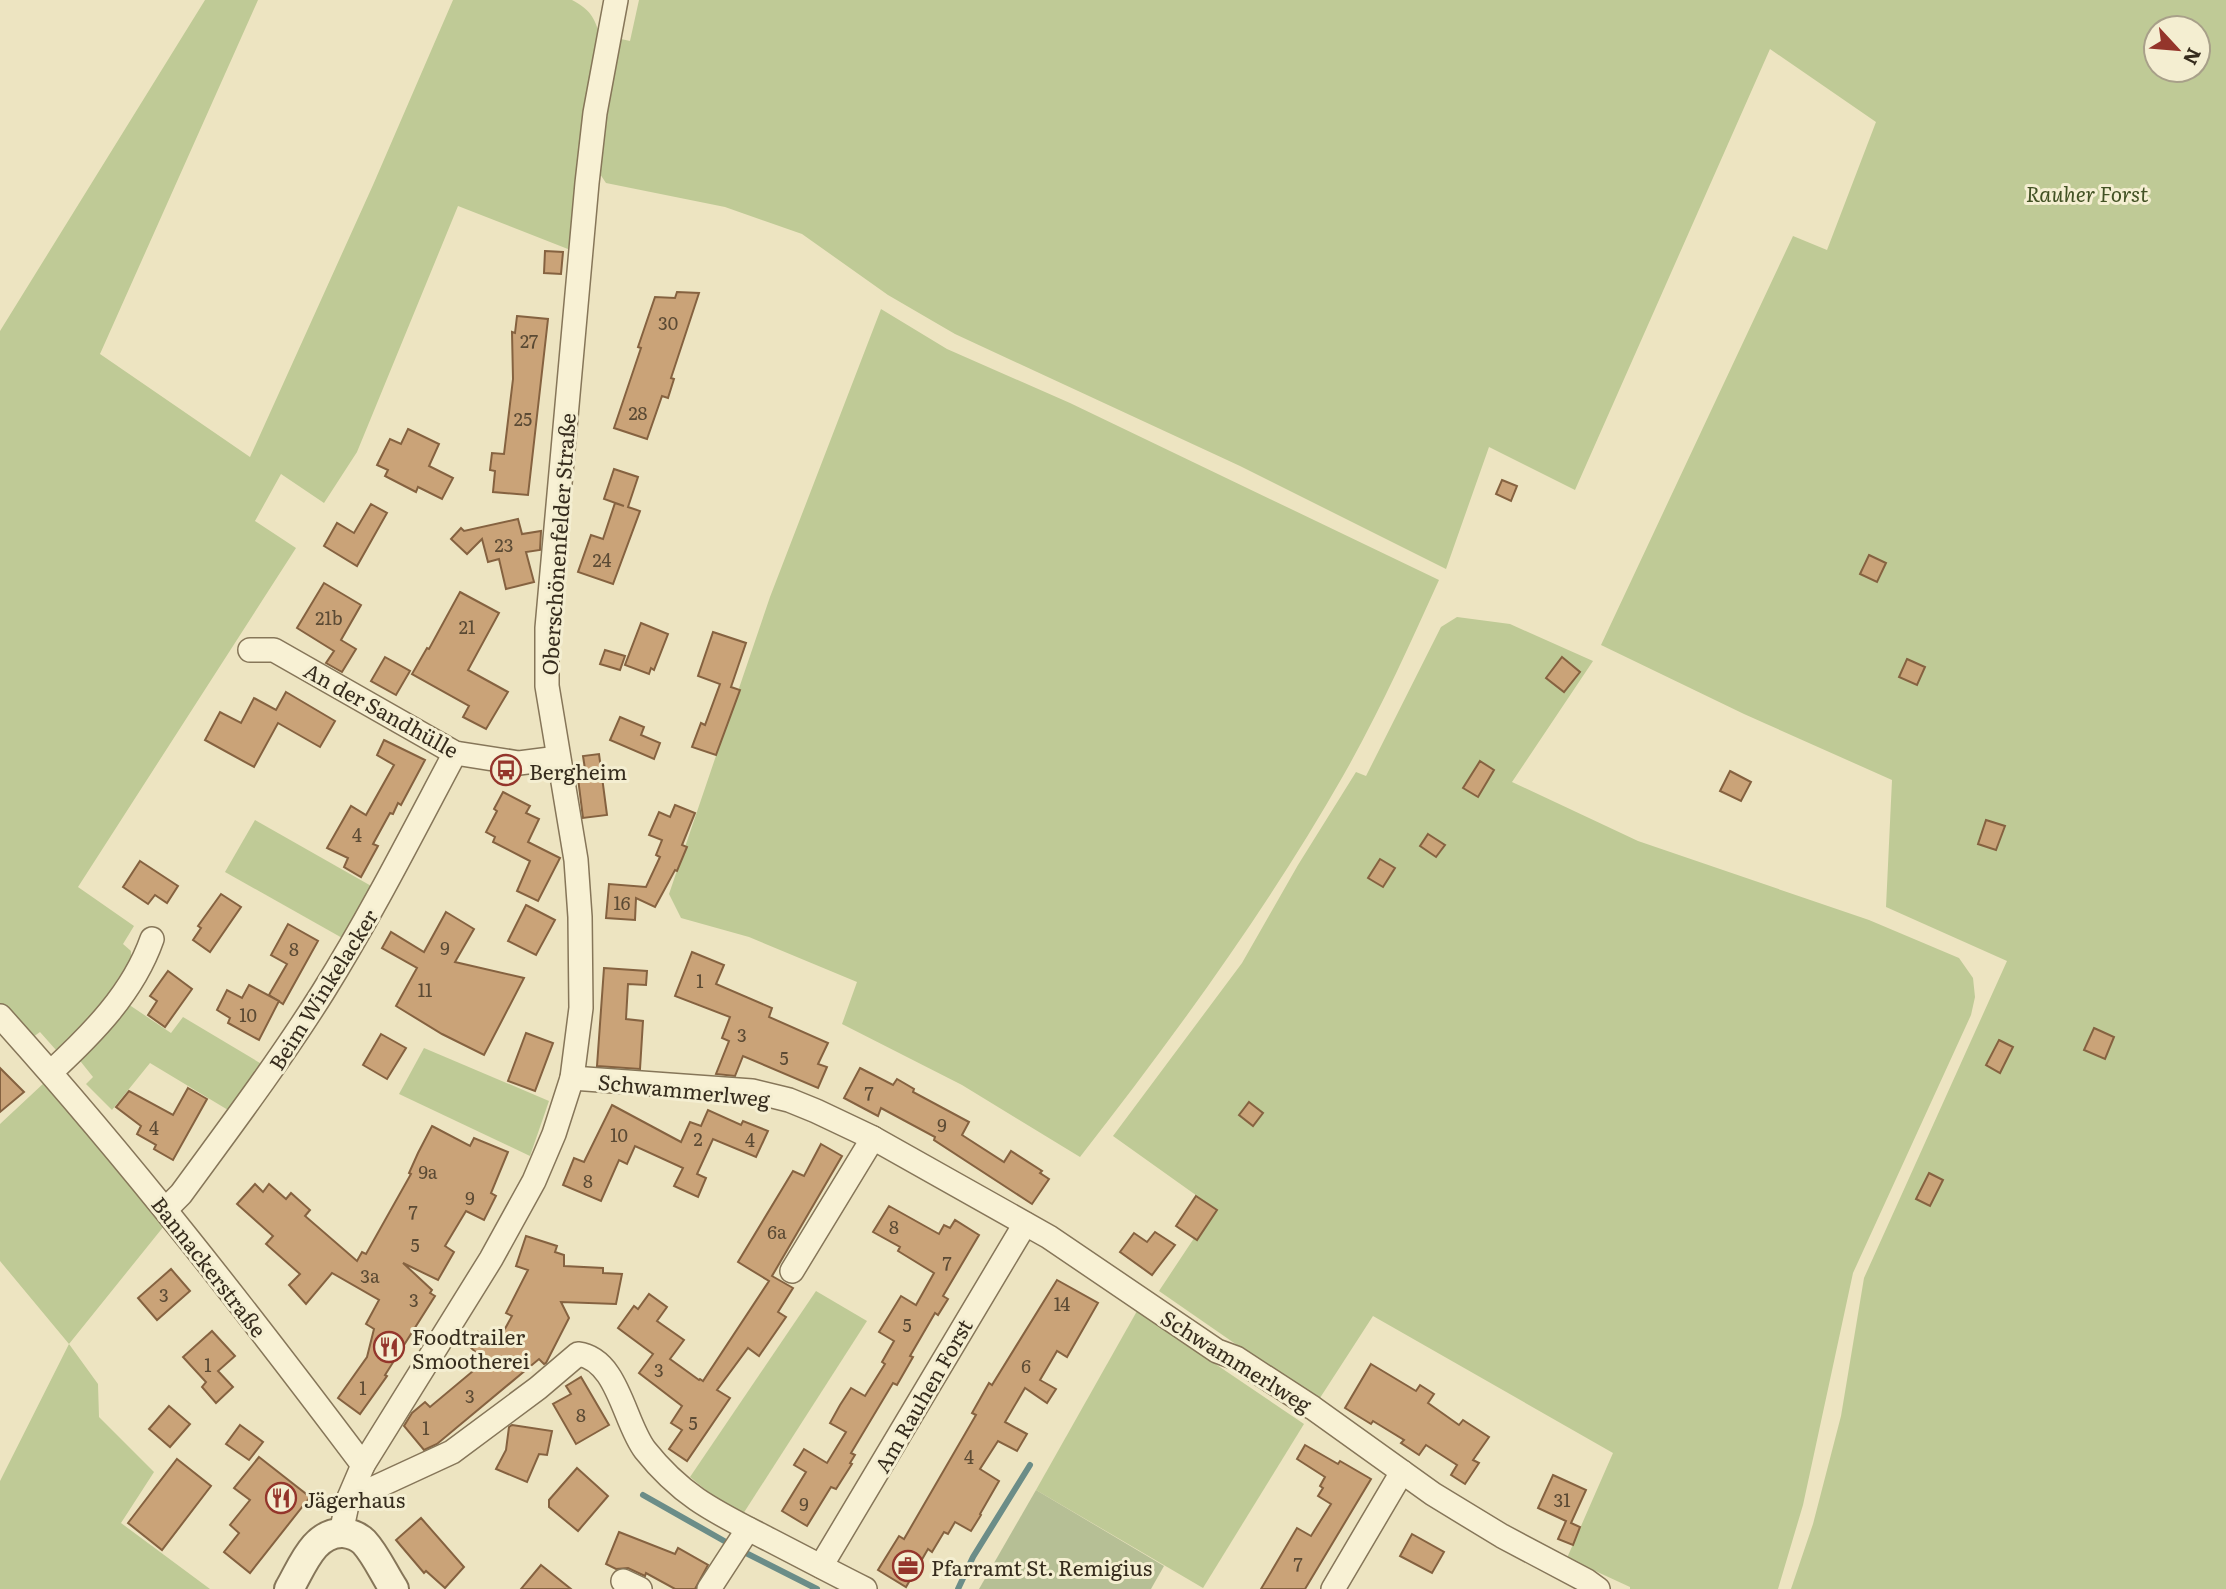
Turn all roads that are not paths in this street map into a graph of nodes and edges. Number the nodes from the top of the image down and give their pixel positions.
1 (615, 0) edge
2 (250, 650) dead end
3 (455, 753) junction
4 (558, 758) junction
5 (152, 939) dead end
6 (0, 1016) edge
7 (51, 1072) junction
8 (572, 1078) junction
9 (873, 1138) junction
10 (166, 1209) junction
11 (1025, 1224) junction
12 (792, 1271) dead end
13 (376, 1443) junction
14 (363, 1465) junction
15 (1402, 1472) junction
16 (404, 1475) junction
17 (348, 1500) junction
18 (748, 1529) junction
19 (341, 1533) junction
20 (821, 1566) junction
21 (289, 1589) edge
22 (394, 1589) edge
23 (709, 1589) edge
24 (865, 1589) edge
25 (1333, 1589) edge
26 (1598, 1589) edge

1 - 4 street, Oberschönenfelder Straße
2 - 3 street, An der Sandhülle
3 - 4 street, An der Sandhülle
3 - 10 street, Beim Winkelacker
4 - 8 street, Oberschönenfelder Straße
5 - 7 street
6 - 7 street, Bannackerstraße
7 - 10 street, Bannackerstraße
8 - 9 street, Schwammerlweg
8 - 13 street, Oberschönenfelder Straße
9 - 11 street, Schwammerlweg
9 - 12 street
10 - 14 street, Bannackerstraße
11 - 15 street, Schwammerlweg
11 - 20 street, Am Rauhen Forst
13 - 14 street, Oberschönenfelder Straße
13 - 16 street
14 - 17 street, Oberschönenfelder Straße
15 - 25 street
15 - 26 street, Schwammerlweg
16 - 17 street
16 - 18 street
17 - 19 street, Oberschönenfelder Straße
18 - 20 street
18 - 23 street
19 - 21 street
19 - 22 street
20 - 24 street

